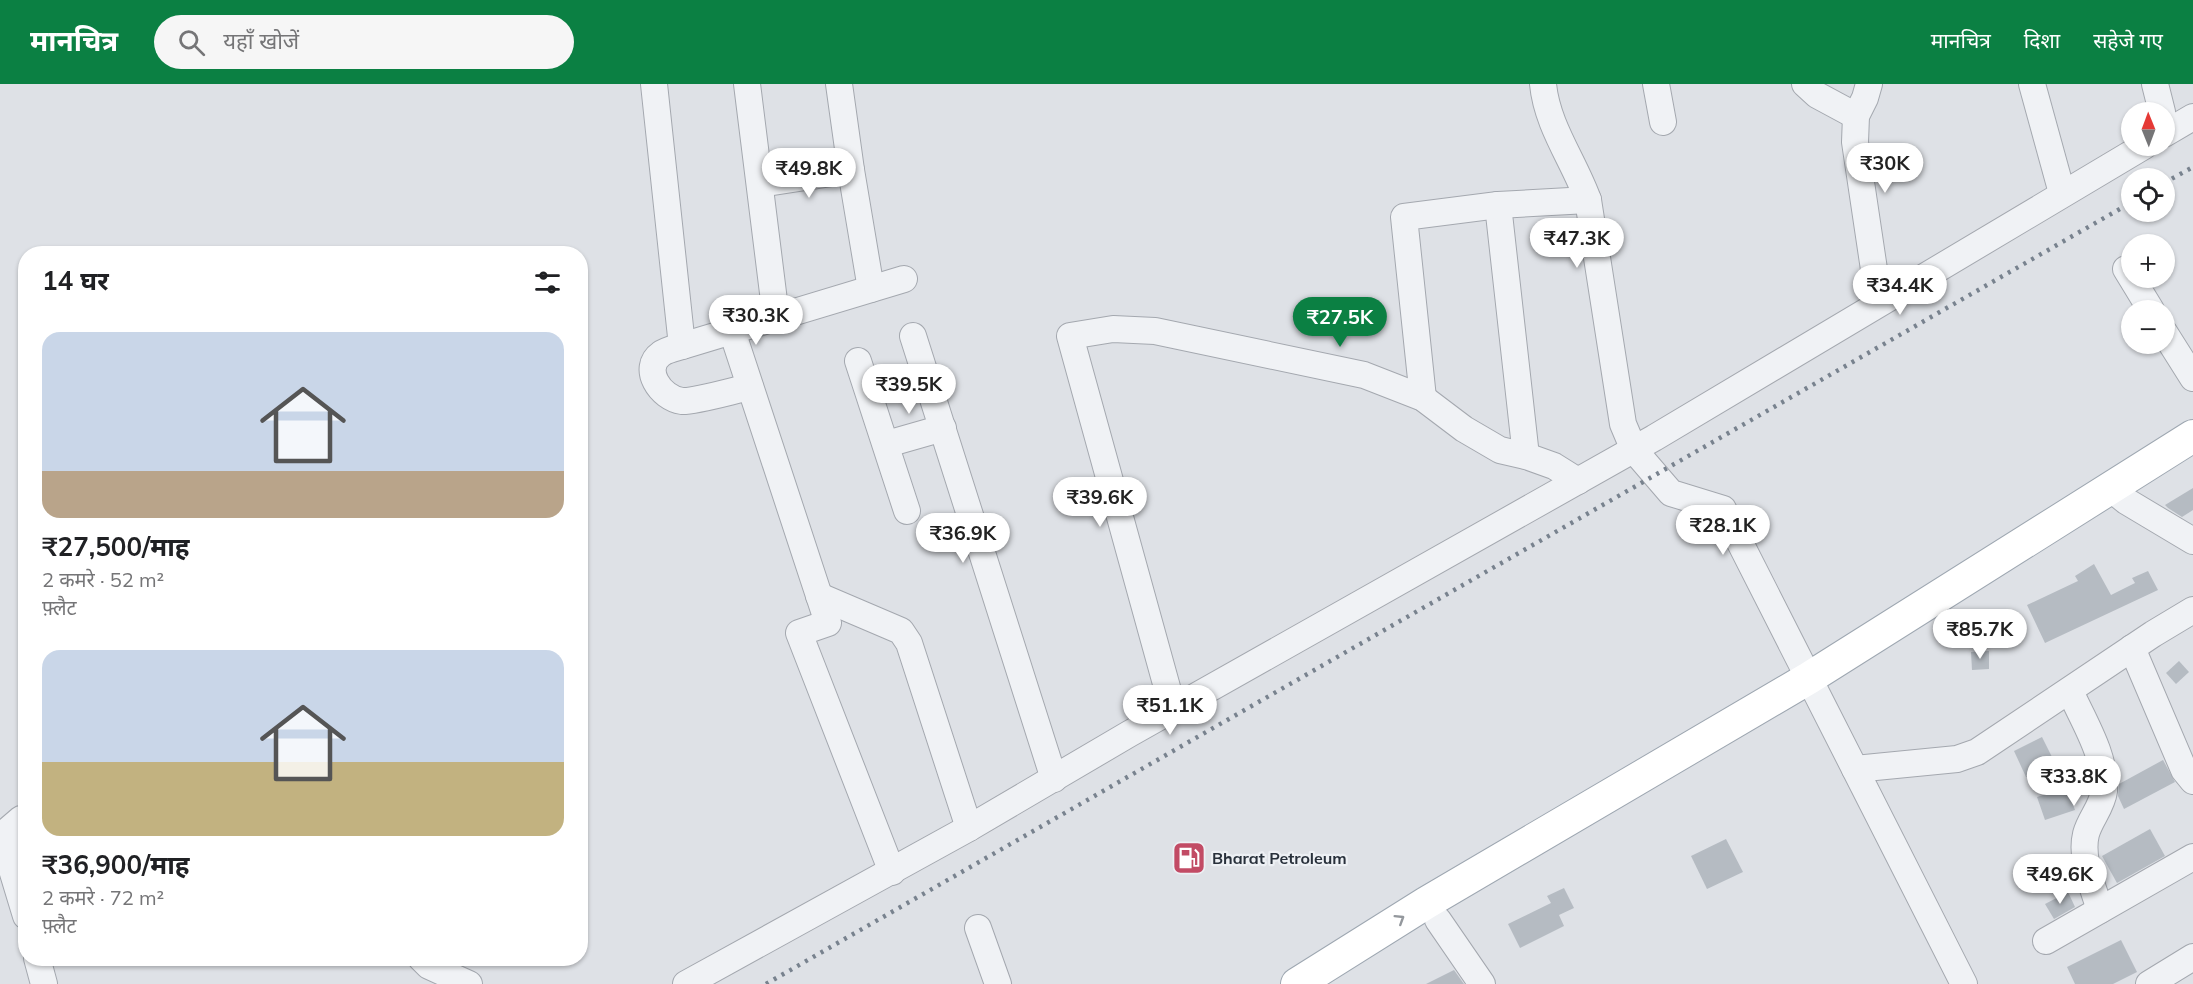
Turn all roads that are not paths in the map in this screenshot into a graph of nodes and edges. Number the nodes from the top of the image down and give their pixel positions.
1 (654, 84) edge
2 (747, 84) edge
3 (838, 84) edge
4 (1543, 84) edge
5 (1656, 84) edge
6 (1805, 84) edge
7 (1869, 84) edge
8 (2032, 84) edge
9 (2155, 84) edge
10 (2159, 102) edge
11 (1856, 116) junction
12 (2193, 117) edge
13 (1663, 122) dead end
14 (2175, 122) edge
15 (2127, 156) edge
16 (851, 170) junction
17 (760, 184) junction
18 (2062, 194) junction
19 (1588, 200) junction
20 (1498, 205) junction
21 (904, 279) dead end
22 (871, 289) junction
23 (1879, 303) junction
24 (776, 317) junction
25 (732, 331) junction
26 (913, 336) dead end
27 (682, 346) junction
28 (2175, 349) edge
29 (858, 361) dead end
30 (2193, 378) edge
31 (750, 387) junction
32 (1423, 398) junction
33 (943, 428) junction
34 (2193, 436) edge
35 (887, 444) junction
36 (1634, 450) junction
37 (1526, 456) junction
38 (2193, 459) edge
39 (1578, 481) junction
40 (2118, 494) junction
41 (907, 511) dead end
42 (2193, 541) edge
43 (819, 596) junction
44 (2193, 610) edge
45 (2132, 648) junction
46 (1813, 686) junction
47 (2070, 691) junction
48 (1173, 709) junction
49 (1855, 769) junction
50 (1054, 779) junction
51 (2193, 781) edge
52 (18, 822) edge
53 (969, 828) junction
54 (2193, 858) edge
55 (892, 872) junction
56 (9, 893) edge
57 (18, 905) edge
58 (2100, 910) junction
59 (1438, 920) junction
60 (978, 928) dead end
61 (2046, 941) dead end
62 (2193, 957) edge
63 (39, 966) edge
64 (429, 966) edge
65 (44, 984) edge
66 (469, 984) edge
67 (686, 984) edge
68 (998, 984) edge
69 (1297, 984) edge
70 (1334, 984) edge
71 (1482, 984) edge
72 (1964, 984) edge
73 (2150, 984) edge

1 - 27 street
2 - 17 street
3 - 16 street
4 - 19 street
5 - 13 street
6 - 11 street
7 - 11 street
8 - 18 street
9 - 10 street
11 - 23 street
12 - 14 street
15 - 18 street
16 - 17 street
16 - 22 street
17 - 24 street
18 - 23 street
19 - 20 street
19 - 36 street
20 - 32 street
20 - 37 street
21 - 22 street
22 - 24 street
23 - 36 street
24 - 25 street
25 - 27 street
25 - 31 street
26 - 33 street
27 - 31 street
28 - 30 street
29 - 35 street
31 - 43 street
32 - 37 street
32 - 48 street
33 - 35 street
33 - 50 street
34 - 40 main road
35 - 41 street
36 - 39 street
36 - 46 street
37 - 39 street
38 - 40 main road
39 - 48 street
40 - 42 street
40 - 46 main road
43 - 53 street
43 - 55 street
44 - 45 street
45 - 47 street
45 - 51 street
46 - 49 street
46 - 59 main road
69 -> 46 main road
47 - 49 street
47 - 58 street
48 - 50 street
49 - 72 street
50 - 53 street
52 - 56 street
53 - 55 street
54 - 58 street
55 - 67 street
56 - 57 street
58 - 61 street
59 - 70 main road
59 - 71 street
60 - 68 street
62 - 73 street
63 - 65 street
64 - 66 street

